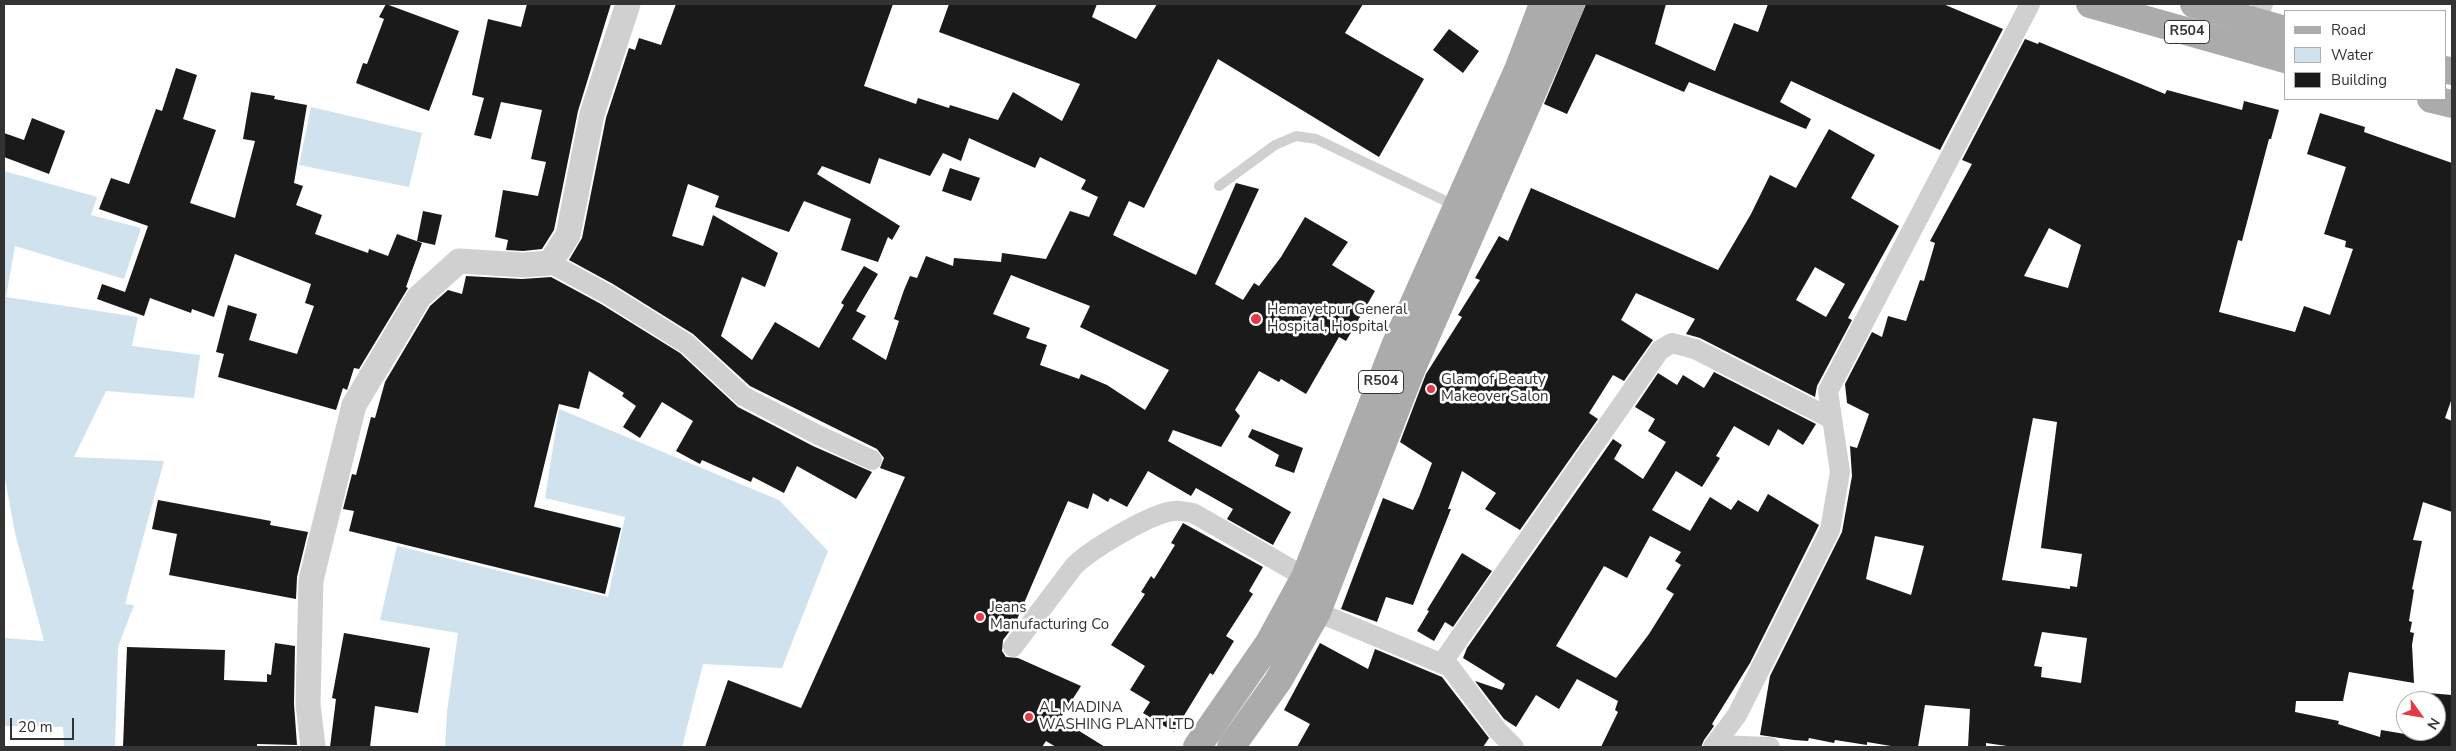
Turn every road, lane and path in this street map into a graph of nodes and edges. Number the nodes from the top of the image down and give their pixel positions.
1 (628, 4) edge
2 (1543, 4) edge
3 (1571, 4) edge
4 (2030, 4) edge
5 (2090, 4) edge
6 (2194, 4) edge
7 (2259, 13) edge
8 (2284, 29) edge
9 (2245, 48) junction
10 (2284, 59) edge
11 (2435, 100) edge
12 (2452, 104) edge
13 (1219, 186) dead end
14 (1457, 207) junction
15 (550, 263) junction
16 (1832, 418) junction
17 (872, 460) dead end
18 (1305, 577) junction
19 (1317, 612) junction
20 (1013, 647) dead end
21 (1442, 663) junction
22 (1714, 746) edge
23 (313, 747) edge
24 (1197, 747) edge
25 (1230, 747) edge
26 (1514, 747) edge
27 (1770, 747) edge

1 - 15 street
2 - 14 main road, R504
3 - 19 main road, R504
4 - 16 street
5 - 9 main road, R504
6 - 7 main road, R504
7 - 8 main road, R504
7 - 9 street
9 - 10 main road, R504
11 - 12 main road
13 - 14 lane
14 - 18 main road, R504
15 - 17 street
15 - 23 street
16 - 21 street
16 - 22 street
18 - 20 street
18 - 24 main road, R504
19 - 21 street
19 - 25 main road, R504
21 - 26 street
22 - 27 street

